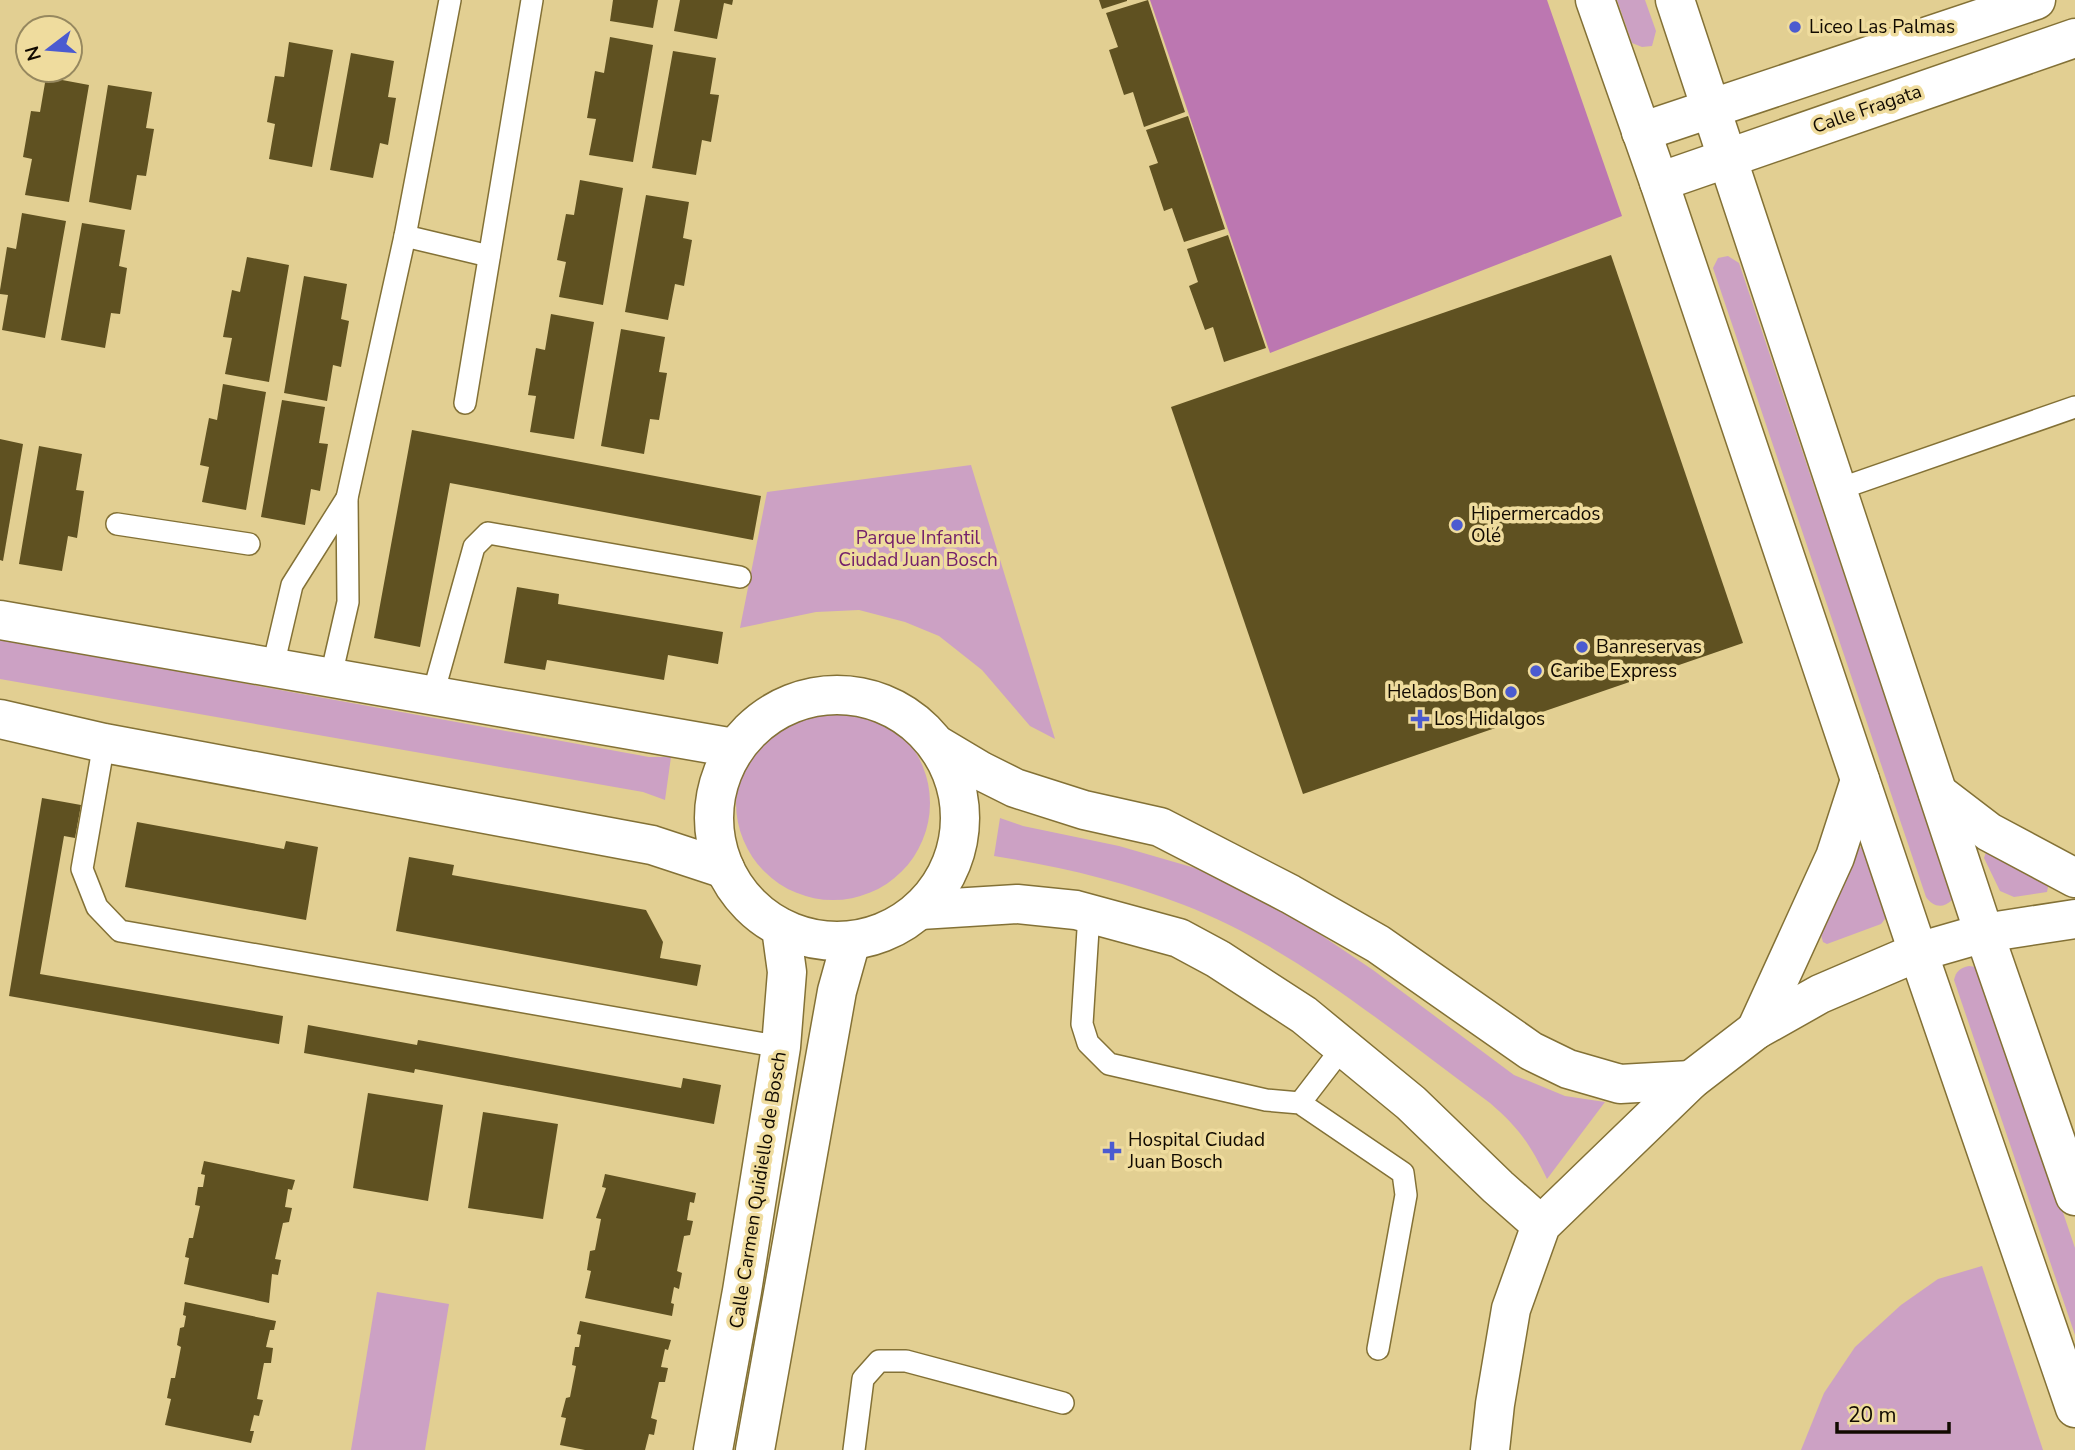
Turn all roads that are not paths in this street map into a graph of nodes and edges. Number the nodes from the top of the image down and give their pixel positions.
1 (450, 0) edge
2 (532, 0) edge
3 (1595, 0) edge
4 (1675, 0) edge
5 (2036, 0) edge
6 (2075, 38) edge
7 (1712, 107) junction
8 (1641, 132) junction
9 (1728, 158) junction
10 (1659, 182) junction
11 (405, 236) junction
12 (489, 256) junction
13 (465, 404) dead end
14 (2075, 407) edge
15 (1839, 489) junction
16 (347, 498) junction
17 (117, 524) dead end
18 (249, 544) dead end
19 (740, 578) dead end
20 (0, 620) edge
21 (273, 666) junction
22 (331, 676) junction
23 (433, 694) junction
24 (0, 719) edge
25 (104, 743) junction
26 (939, 746) junction
27 (734, 748) junction
28 (1860, 780) junction
29 (1938, 793) junction
30 (725, 869) junction
31 (2075, 878) edge
32 (920, 910) junction
33 (1088, 914) junction
34 (2075, 919) edge
35 (781, 928) junction
36 (1984, 933) junction
37 (851, 941) junction
38 (1918, 953) junction
39 (1756, 1030) junction
40 (781, 1046) junction
41 (1343, 1047) junction
42 (1691, 1080) junction
43 (1300, 1102) junction
44 (2075, 1196) edge
45 (1541, 1225) junction
46 (1378, 1349) dead end
47 (1063, 1403) dead end
48 (2075, 1408) edge
49 (713, 1450) edge
50 (755, 1450) edge
51 (854, 1450) edge
52 (1490, 1450) edge

1 - 11 lane
2 - 12 lane
3 - 8 street
4 - 7 street
5 - 7 street
6 - 9 street, Calle Fragata
7 - 8 street
7 - 9 street
8 - 10 street
9 - 10 street, Calle Fragata
9 - 15 street
10 - 28 street
11 - 12 lane
11 - 16 lane
12 - 13 lane
14 - 15 lane
15 - 29 street
16 - 21 lane
16 - 22 lane
17 - 18 lane
19 - 23 lane
20 - 21 street
21 - 22 street
22 - 23 street
23 - 27 street
24 - 25 street
25 - 30 street
25 - 40 lane
26 - 27 street
26 - 32 street
26 - 42 street
27 - 30 street
28 - 38 street
28 - 39 street
29 - 31 street
29 - 36 street
30 - 35 street
32 - 33 street
32 - 37 street
33 - 41 street
33 - 43 lane
34 - 36 street
35 - 37 street
35 - 40 street, Calle Carmen Quidiello de Bosch
36 - 38 street
36 - 44 street
37 - 50 street, Calle Carmen Quidiello de Bosch
38 - 39 street
38 - 48 street
39 - 42 street
40 - 49 street, Calle Carmen Quidiello de Bosch
41 - 43 lane
41 - 45 street
42 - 45 street
43 - 46 lane
45 - 52 street
47 - 51 lane

